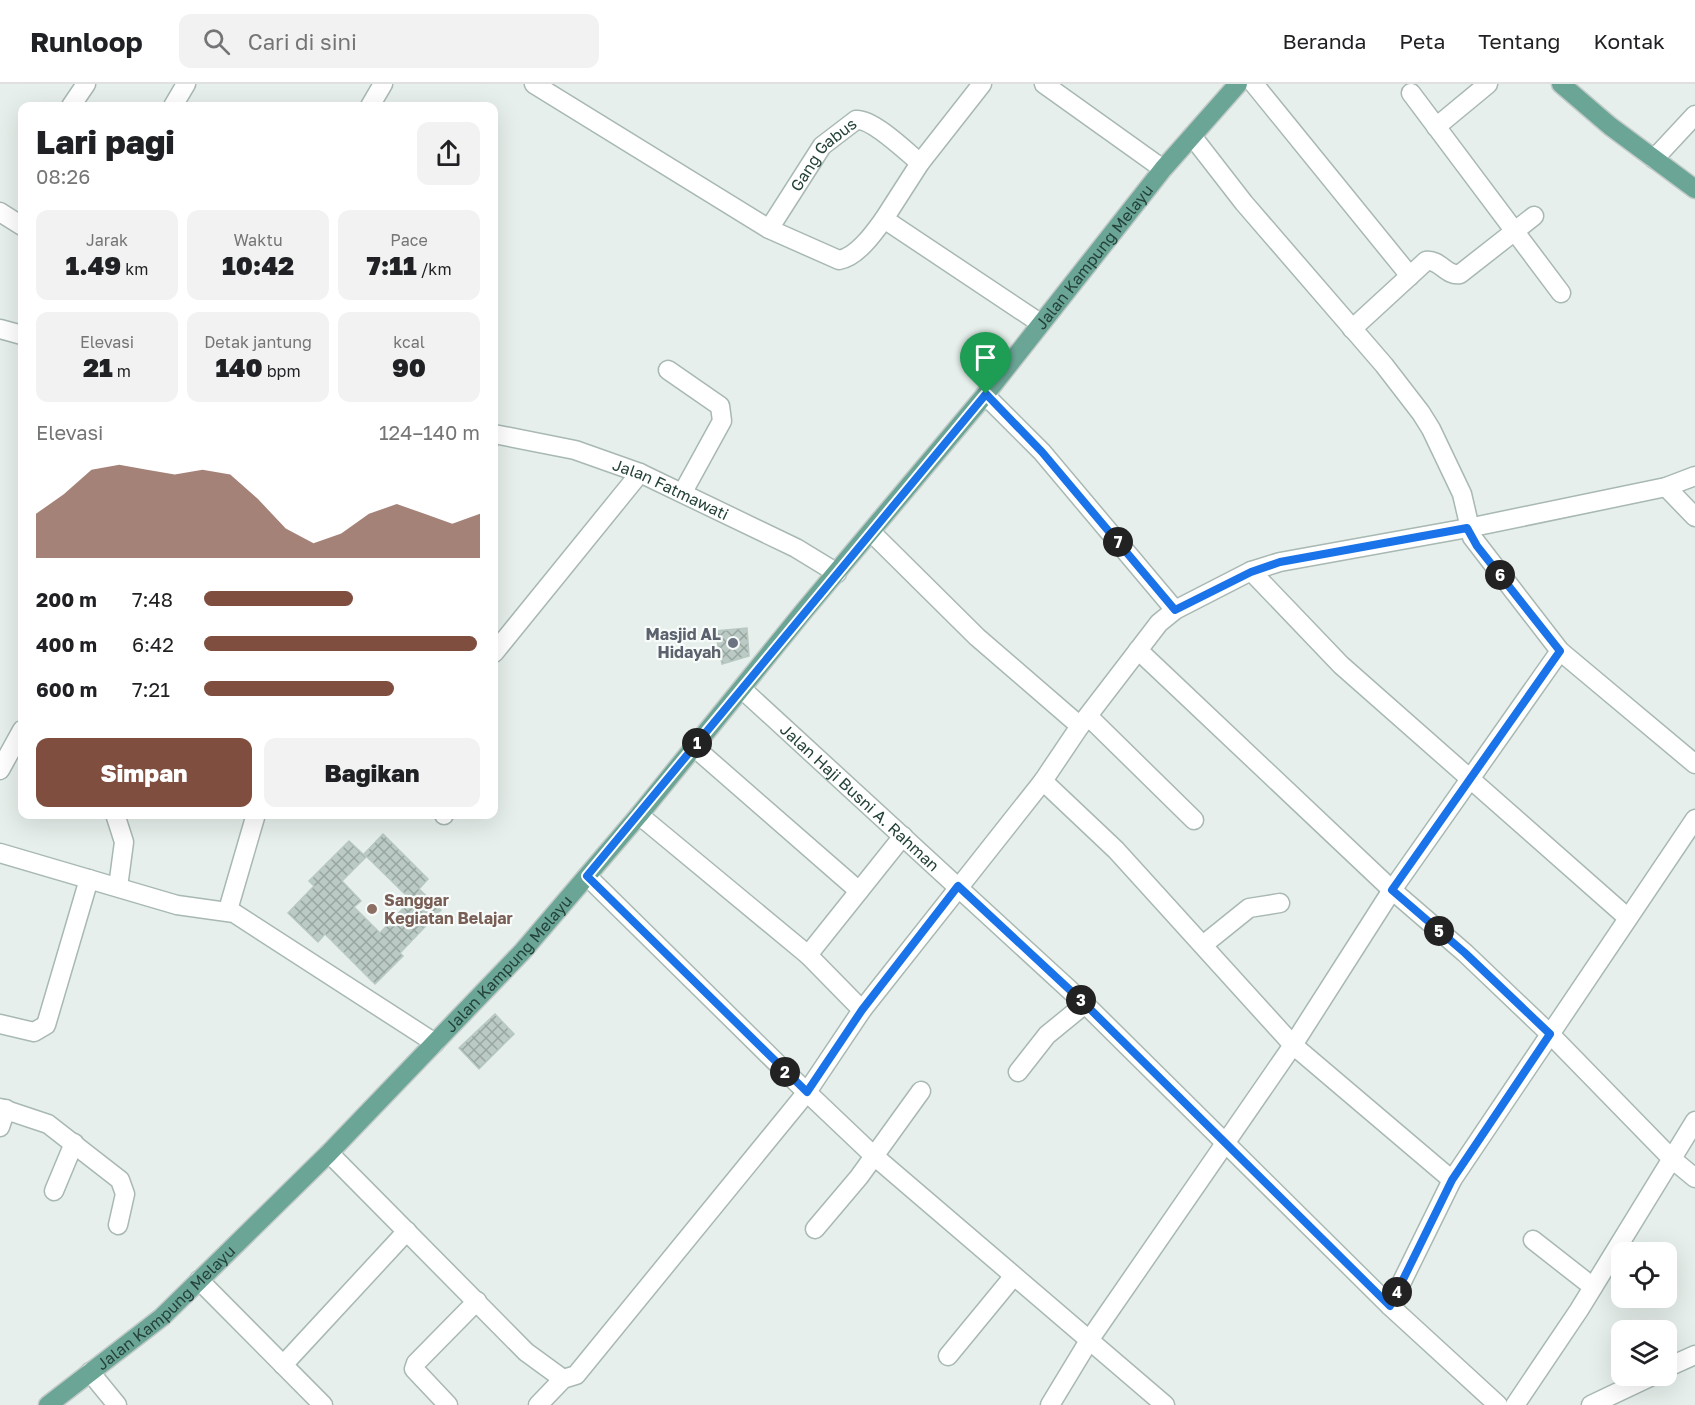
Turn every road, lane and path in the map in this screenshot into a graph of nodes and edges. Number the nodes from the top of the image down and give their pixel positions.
1 (86, 84) edge
2 (186, 84) edge
3 (383, 84) edge
4 (534, 84) edge
5 (982, 84) edge
6 (1044, 84) edge
7 (1238, 84) edge
8 (1254, 84) edge
9 (1488, 84) edge
10 (1561, 84) edge
11 (1411, 93) dead end
12 (74, 102) edge
13 (175, 102) edge
14 (372, 102) edge
15 (1695, 115) edge
16 (1437, 127) junction
17 (1192, 136) junction
18 (1654, 159) junction
19 (920, 164) junction
20 (1163, 169) junction
21 (1692, 185) edge
22 (0, 212) edge
23 (1534, 216) dead end
24 (884, 219) junction
25 (18, 223) edge
26 (769, 229) junction
27 (1514, 231) junction
28 (1410, 276) junction
29 (1561, 293) dead end
30 (1040, 323) junction
31 (0, 329) edge
32 (1352, 329) junction
33 (18, 334) edge
34 (668, 370) dead end
35 (986, 394) junction
36 (498, 435) edge
37 (640, 473) junction
38 (1695, 476) edge
39 (1666, 487) junction
40 (683, 492) junction
41 (1695, 517) edge
42 (1467, 528) junction
43 (871, 532) junction
44 (1251, 572) junction
45 (837, 573) junction
46 (1175, 610) junction
47 (498, 641) edge
48 (1138, 650) junction
49 (1560, 651) junction
50 (742, 689) junction
51 (1084, 721) junction
52 (18, 737) edge
53 (694, 747) junction
54 (1695, 764) edge
55 (0, 770) edge
56 (1469, 780) junction
57 (1043, 781) junction
58 (639, 815) junction
59 (117, 819) edge
60 (255, 819) edge
61 (1695, 819) edge
62 (1194, 820) dead end
63 (903, 836) junction
64 (0, 853) edge
65 (587, 876) junction
66 (89, 879) junction
67 (958, 886) junction
68 (118, 887) junction
69 (1392, 890) junction
70 (859, 891) junction
71 (1280, 903) dead end
72 (228, 910) junction
73 (1628, 918) junction
74 (1203, 945) junction
75 (808, 955) junction
76 (1085, 1004) junction
77 (862, 1010) junction
78 (0, 1024) edge
79 (1550, 1034) junction
80 (435, 1043) junction
81 (1293, 1045) junction
82 (1018, 1072) dead end
83 (921, 1091) dead end
84 (807, 1092) junction
85 (3, 1108) edge
86 (1695, 1121) edge
87 (0, 1127) edge
88 (74, 1143) junction
89 (1224, 1144) junction
90 (329, 1153) junction
91 (873, 1155) junction
92 (1672, 1159) junction
93 (1695, 1178) edge
94 (1452, 1180) junction
95 (54, 1191) dead end
96 (118, 1225) dead end
97 (815, 1229) dead end
98 (406, 1231) junction
99 (1533, 1240) dead end
100 (1013, 1277) junction
101 (200, 1280) junction
102 (1593, 1287) junction
103 (477, 1301) junction
104 (1390, 1306) junction
105 (1090, 1339) junction
106 (1695, 1355) edge
107 (948, 1356) dead end
108 (1677, 1363) edge
109 (283, 1365) junction
110 (90, 1372) junction
111 (563, 1379) junction
112 (1631, 1386) edge
113 (48, 1405) edge
114 (117, 1405) edge
115 (323, 1405) edge
116 (448, 1405) edge
117 (538, 1405) edge
118 (1050, 1405) edge
119 (1165, 1405) edge
120 (1498, 1405) edge
121 (1515, 1405) edge
122 (1591, 1405) edge

1 - 12 street
2 - 13 street
3 - 14 street
4 - 26 street
5 - 19 street
6 - 20 street
7 - 17 main road, Jalan Kampung Melayu
8 - 28 street
9 - 16 street
10 - 18 main road
11 - 16 street
15 - 18 street
16 - 27 street
17 - 20 main road, Jalan Kampung Melayu
17 - 32 street
18 - 21 main road
19 - 24 street
19 - 26 street, Gang Gabus
20 - 30 main road, Jalan Kampung Melayu
22 - 25 street
23 - 27 street
24 - 26 street
24 - 30 street
27 - 28 street
27 - 29 street
28 - 32 street
30 - 35 main road, Jalan Kampung Melayu
31 - 33 street
32 - 42 street
34 - 40 street
35 - 43 main road, Jalan Kampung Melayu
35 - 46 street
36 - 37 street, Jalan Fatmawati
37 - 40 street, Jalan Fatmawati
37 - 47 street
38 - 39 street
39 - 41 street
39 - 42 street
40 - 45 street, Jalan Fatmawati
42 - 44 street
42 - 49 street
43 - 45 main road, Jalan Kampung Melayu
43 - 51 street
44 - 46 street
44 - 56 street
45 - 50 main road, Jalan Kampung Melayu
46 - 48 street
48 - 51 street
48 - 69 street
49 - 54 street
49 - 56 street
50 - 53 main road, Jalan Kampung Melayu
50 - 63 street, Jalan Haji Busni A. Rahman
51 - 57 street
51 - 62 street
52 - 55 street
53 - 58 main road, Jalan Kampung Melayu
53 - 70 street
56 - 69 street
56 - 73 street
57 - 67 street
57 - 74 street
58 - 65 main road, Jalan Kampung Melayu
58 - 75 street
59 - 68 street
60 - 72 street
61 - 73 street
63 - 67 street, Jalan Haji Busni A. Rahman
63 - 70 street
64 - 66 street
65 - 80 main road, Jalan Kampung Melayu
65 - 84 street
66 - 68 street
66 - 78 street
67 - 76 street, Jalan Haji Busni A. Rahman
67 - 77 street
68 - 72 street
69 - 79 street
69 - 81 street
70 - 75 street
71 - 74 street
72 - 80 street
73 - 79 street
74 - 81 street
75 - 77 street
76 - 82 street
76 - 89 street, Jalan Haji Busni A. Rahman
77 - 84 street
79 - 92 street
79 - 94 street
80 - 90 main road, Jalan Kampung Melayu
81 - 89 street
81 - 94 street
83 - 91 street
84 - 91 street
84 - 111 street
85 - 87 street
85 - 88 street
86 - 92 street
88 - 95 street
88 - 96 street
89 - 104 street, Jalan Haji Busni A. Rahman
89 - 105 street
90 - 98 street
90 - 101 main road, Jalan Kampung Melayu
91 - 97 street
91 - 100 street
92 - 93 street
92 - 102 street
94 - 104 street
98 - 103 street
98 - 109 street
99 - 102 street
100 - 105 street
100 - 107 street
101 - 109 street
101 - 110 main road, Jalan Kampung Melayu
102 - 121 street
103 - 111 street
103 - 116 street
104 - 120 street, Jalan Haji Busni A. Rahman
105 - 118 street
105 - 119 street
106 - 108 street
109 - 115 street
110 - 113 main road, Jalan Kampung Melayu
110 - 114 street
111 - 117 street
112 - 122 street

